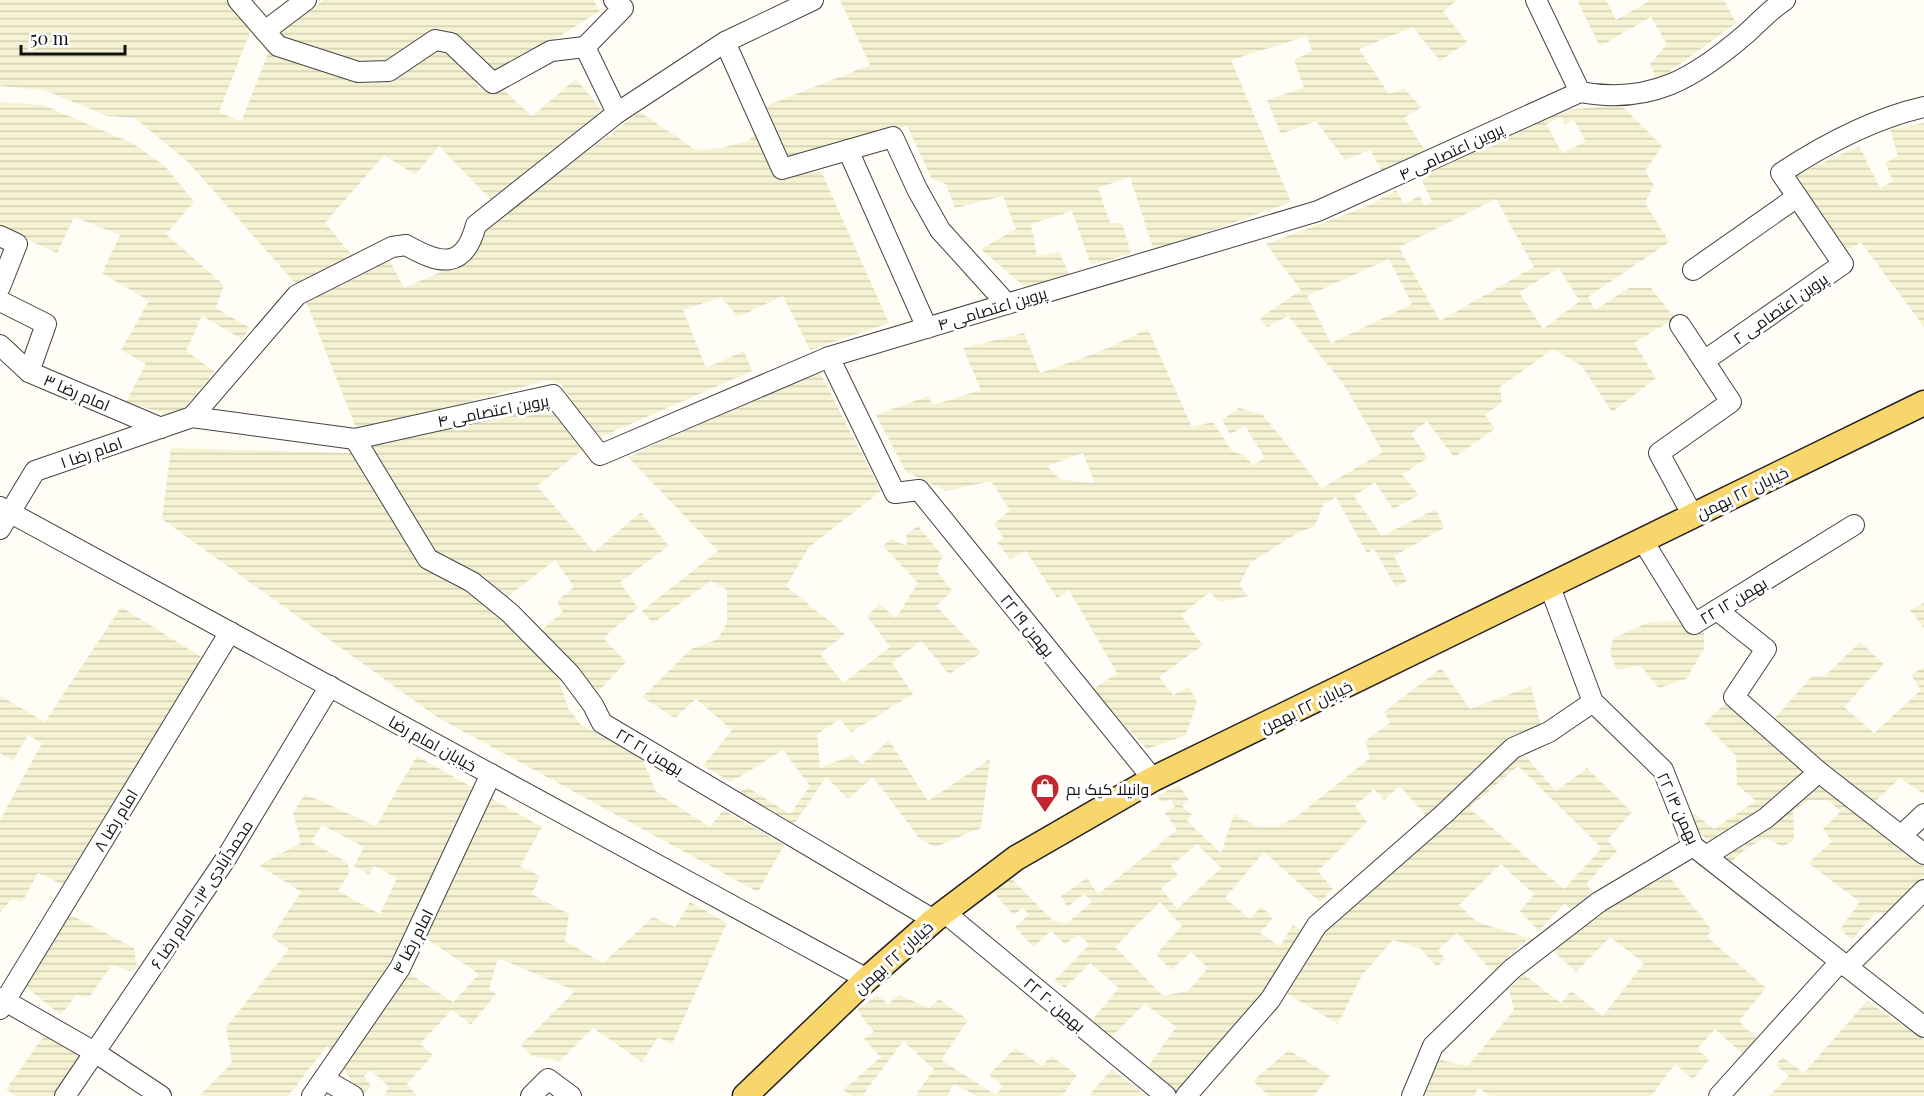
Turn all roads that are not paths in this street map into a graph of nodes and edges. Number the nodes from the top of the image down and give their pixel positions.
1 (238, 0) edge
2 (306, 0) edge
3 (614, 0) edge
4 (813, 0) edge
5 (1536, 0) edge
6 (1785, 0) edge
7 (265, 31) junction
8 (725, 42) junction
9 (585, 47) junction
10 (1580, 92) junction
11 (1924, 107) edge
12 (617, 113) junction
13 (848, 150) junction
14 (1797, 197) junction
15 (0, 236) edge
16 (1693, 270) dead end
17 (0, 287) edge
18 (0, 301) edge
19 (1007, 304) junction
20 (1680, 325) dead end
21 (927, 328) junction
22 (0, 345) edge
23 (829, 357) junction
24 (1704, 361) junction
25 (29, 372) junction
26 (1924, 403) edge
27 (192, 417) junction
28 (161, 428) junction
29 (355, 439) junction
30 (3, 516) edge
31 (1694, 516) junction
32 (1854, 525) dead end
33 (1643, 541) junction
34 (1550, 587) junction
35 (1717, 610) junction
36 (230, 632) junction
37 (330, 686) junction
38 (1593, 702) junction
39 (1819, 772) junction
40 (491, 774) junction
41 (1153, 779) junction
42 (1924, 813) edge
43 (1901, 836) junction
44 (1700, 851) junction
45 (1924, 854) edge
46 (1924, 890) edge
47 (939, 916) junction
48 (1844, 964) junction
49 (867, 979) junction
50 (2, 1002) edge
51 (1924, 1028) edge
52 (96, 1053) junction
53 (324, 1079) junction
54 (65, 1096) edge
55 (161, 1096) edge
56 (312, 1096) edge
57 (352, 1096) edge
58 (531, 1096) edge
59 (571, 1096) edge
60 (745, 1096) edge
61 (1166, 1096) edge
62 (1186, 1096) edge
63 (1412, 1096) edge
64 (1719, 1096) edge

1 - 7 street
2 - 7 street
3 - 9 street
4 - 8 street
5 - 10 street
6 - 10 street
7 - 9 street
8 - 12 street
8 - 13 street
9 - 12 street
10 - 19 street, پروین اعتصامی ۴
11 - 14 street, پروین اعتصامی ۲
12 - 27 street
13 - 19 street
13 - 21 street
14 - 16 street
14 - 24 street, پروین اعتصامی ۲
15 - 17 street
18 - 25 street
19 - 21 street, پروین اعتصامی ۴
20 - 24 street
21 - 23 street, پروین اعتصامی ۴
22 - 25 street, امام رضا ۳
23 - 29 street, پروین اعتصامی ۴
23 - 41 street, ۲۲ بهمن ۱۹
24 - 31 street
25 - 28 street, امام رضا ۳
26 - 31 main road, خیابان ۲۲ بهمن
27 - 28 street, امام رضا ۱
27 - 29 street, پروین اعتصامی ۴
28 - 30 street, امام رضا ۱
29 - 47 street, ۲۲ بهمن ۲۱
30 - 36 street, خیابان امام رضا
31 - 33 main road, خیابان ۲۲ بهمن
32 - 35 street, ۲۲ بهمن ۱۲
33 - 34 main road, خیابان ۲۲ بهمن
33 - 35 street, ۲۲ بهمن ۱۲
34 - 38 street, ۲۲ بهمن ۱۴
34 - 41 main road, خیابان ۲۲ بهمن
35 - 39 street
36 - 37 street, خیابان امام رضا
36 - 50 street, امام رضا ۸
37 - 40 street, خیابان امام رضا
37 - 52 street, محمدآبادی ۱۳- امام رضا ۶
38 - 44 street, ۲۲ بهمن ۱۴
38 - 62 street
39 - 43 street
39 - 44 street
40 - 49 street, خیابان امام رضا
40 - 53 street, امام رضا ۴
41 - 47 main road, خیابان ۲۲ بهمن
42 - 43 street
43 - 45 street
44 - 48 street, ۲۲ بهمن ۱۴
44 - 63 street
46 - 48 street
47 - 49 main road, خیابان ۲۲ بهمن
47 - 61 street, ۲۲ بهمن ۲۰
48 - 51 street, ۲۲ بهمن ۱۴
48 - 64 street
49 - 60 main road, خیابان ۲۲ بهمن
50 - 52 street
52 - 54 street, محمدآبادی ۱۳- امام رضا ۶
52 - 55 street
53 - 56 street, امام رضا ۴
53 - 57 street
58 - 59 street

